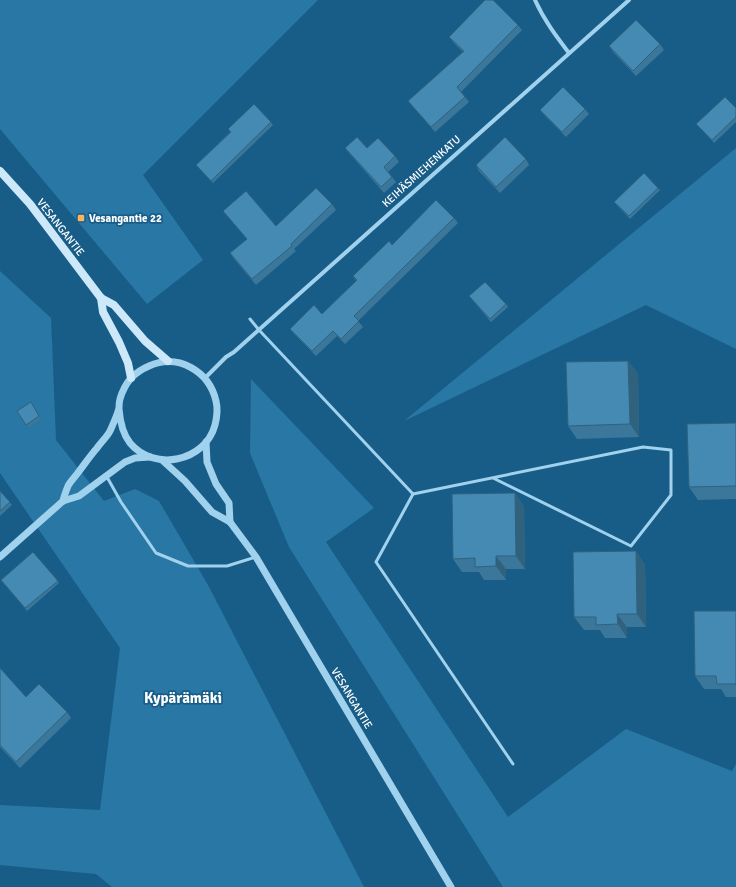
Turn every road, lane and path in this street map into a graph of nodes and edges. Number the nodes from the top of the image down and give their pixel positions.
1 (535, 0) edge
2 (629, 0) edge
3 (569, 53) junction
4 (0, 171) edge
5 (101, 298) junction
6 (250, 319) dead end
7 (258, 330) junction
8 (168, 361) junction
9 (131, 378) junction
10 (205, 378) junction
11 (119, 409) junction
12 (206, 442) junction
13 (151, 457) junction
14 (162, 460) junction
15 (106, 475) junction
16 (493, 478) junction
17 (413, 494) junction
18 (63, 501) junction
19 (230, 522) junction
20 (0, 557) edge
21 (256, 557) junction
22 (513, 764) dead end
23 (451, 887) edge

1 - 3 street
2 - 3 street, KEIHÄSMIEHENKATU
3 - 7 street, KEIHÄSMIEHENKATU
4 - 5 main road, VESANGANTIE
5 - 8 main road, VESANGANTIE
5 - 9 main road, VESANGANTIE
6 - 7 lane
7 - 10 street, KEIHÄSMIEHENKATU
7 - 17 lane
8 - 9 street
8 - 10 street
9 - 11 street
10 - 12 street
11 - 13 street
11 - 18 street
12 - 14 street
12 - 19 street
13 - 14 street
13 - 15 street
14 - 19 street, VESANGANTIE
15 - 18 street
15 - 21 lane
16 - 16 lane
16 - 17 lane
17 - 22 lane
18 - 20 street
19 - 21 street, VESANGANTIE
21 - 23 street, VESANGANTIE

